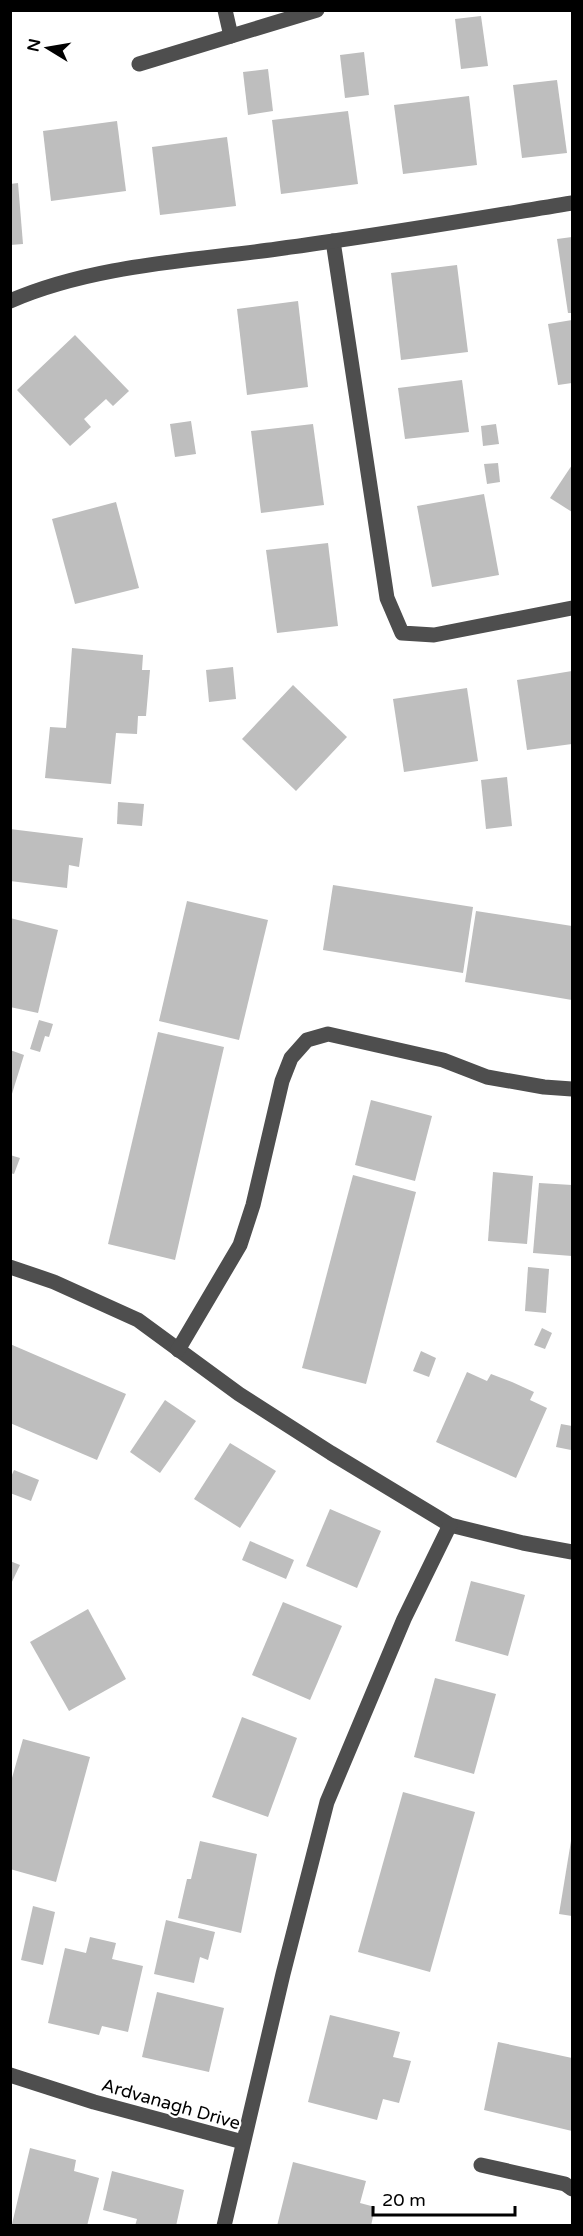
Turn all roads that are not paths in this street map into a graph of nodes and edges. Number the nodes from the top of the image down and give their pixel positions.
1 (225, 10) edge
2 (317, 10) edge
3 (231, 36) junction
4 (139, 64) dead end
5 (573, 203) edge
6 (333, 241) junction
7 (10, 301) edge
8 (573, 608) edge
9 (573, 1089) edge
10 (10, 1267) edge
11 (178, 1350) junction
12 (450, 1524) junction
13 (573, 1552) edge
14 (10, 2075) edge
15 (243, 2142) junction
16 (481, 2165) dead end
17 (573, 2189) edge
18 (224, 2226) edge

1 - 3 street
2 - 3 street
3 - 4 street
5 - 6 street
6 - 7 street
6 - 8 street
9 - 11 street
10 - 11 street
11 - 12 street
12 - 13 street
12 - 15 street
14 - 15 street, Ardvanagh Drive
15 - 18 street, Ardvanagh Drive
16 - 17 street

